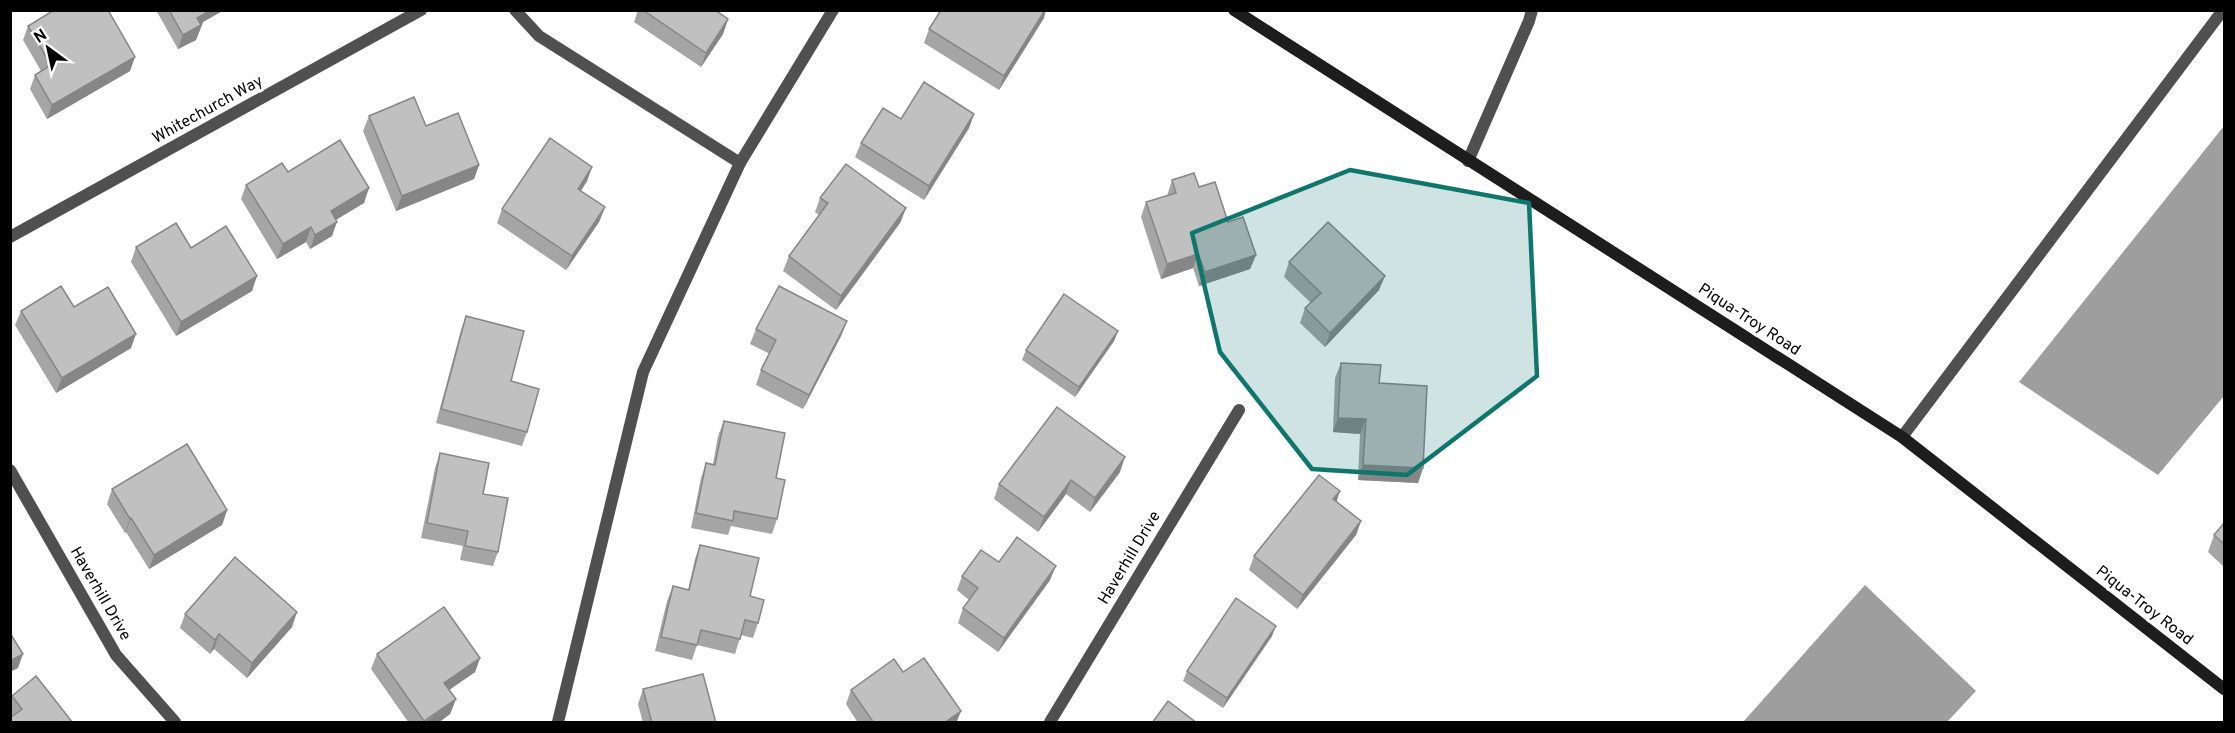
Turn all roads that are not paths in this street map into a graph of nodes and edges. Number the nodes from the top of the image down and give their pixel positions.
1 (421, 10) edge
2 (515, 10) edge
3 (833, 10) edge
4 (1234, 10) edge
5 (1532, 10) edge
6 (2223, 10) edge
7 (1468, 161) junction
8 (740, 162) junction
9 (10, 237) edge
10 (1239, 410) dead end
11 (1902, 437) junction
12 (10, 470) edge
13 (2224, 689) edge
14 (175, 723) edge
15 (558, 723) edge
16 (1050, 723) edge

1 - 9 street, Whitechurch Way
2 - 8 street
3 - 8 street
4 - 7 street, Piqua-Troy Road
5 - 7 street
6 - 11 street
7 - 11 street, Piqua-Troy Road
8 - 15 street
10 - 16 street, Haverhill Drive
11 - 13 street, Piqua-Troy Road
12 - 14 street, Haverhill Drive

